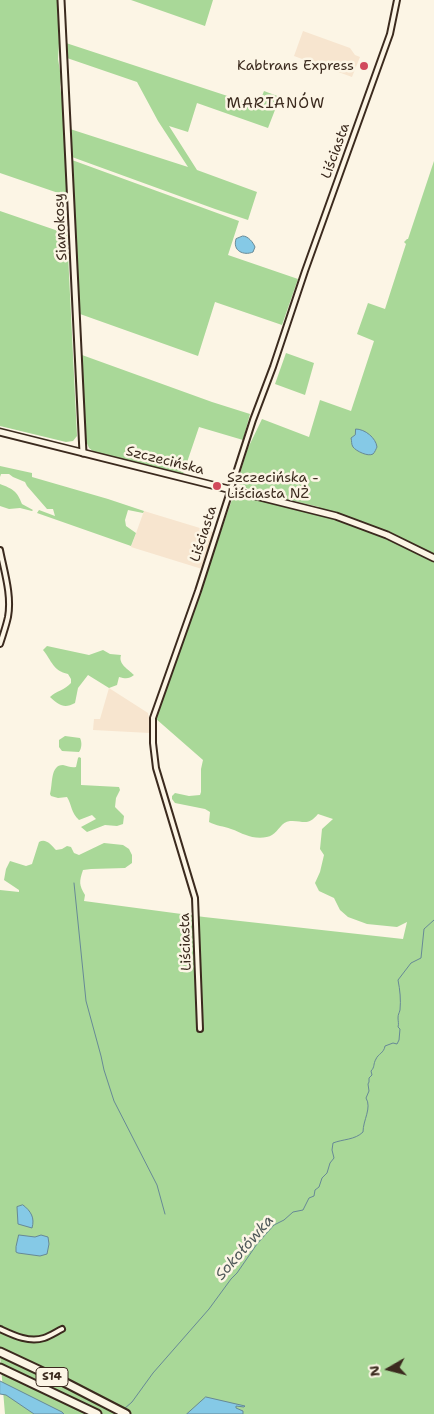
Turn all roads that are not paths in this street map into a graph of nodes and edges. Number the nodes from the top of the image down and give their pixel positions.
1 (61, 0) edge
2 (397, 0) edge
3 (0, 432) edge
4 (83, 453) junction
5 (231, 490) junction
6 (0, 550) edge
7 (434, 558) edge
8 (0, 644) edge
9 (200, 1029) dead end
10 (0, 1329) edge
11 (62, 1329) dead end
12 (0, 1352) edge
13 (0, 1368) edge
14 (95, 1413) edge
15 (126, 1414) edge

1 - 4 street, Sianokosy
2 - 5 street, Liściasta
3 - 4 main road, Szczecińska
4 - 5 main road, Szczecińska
5 - 7 main road, Szczecińska
5 - 9 street, Liściasta
6 - 8 street
10 - 11 street
12 - 15 highway, S14
13 - 14 highway, S14

